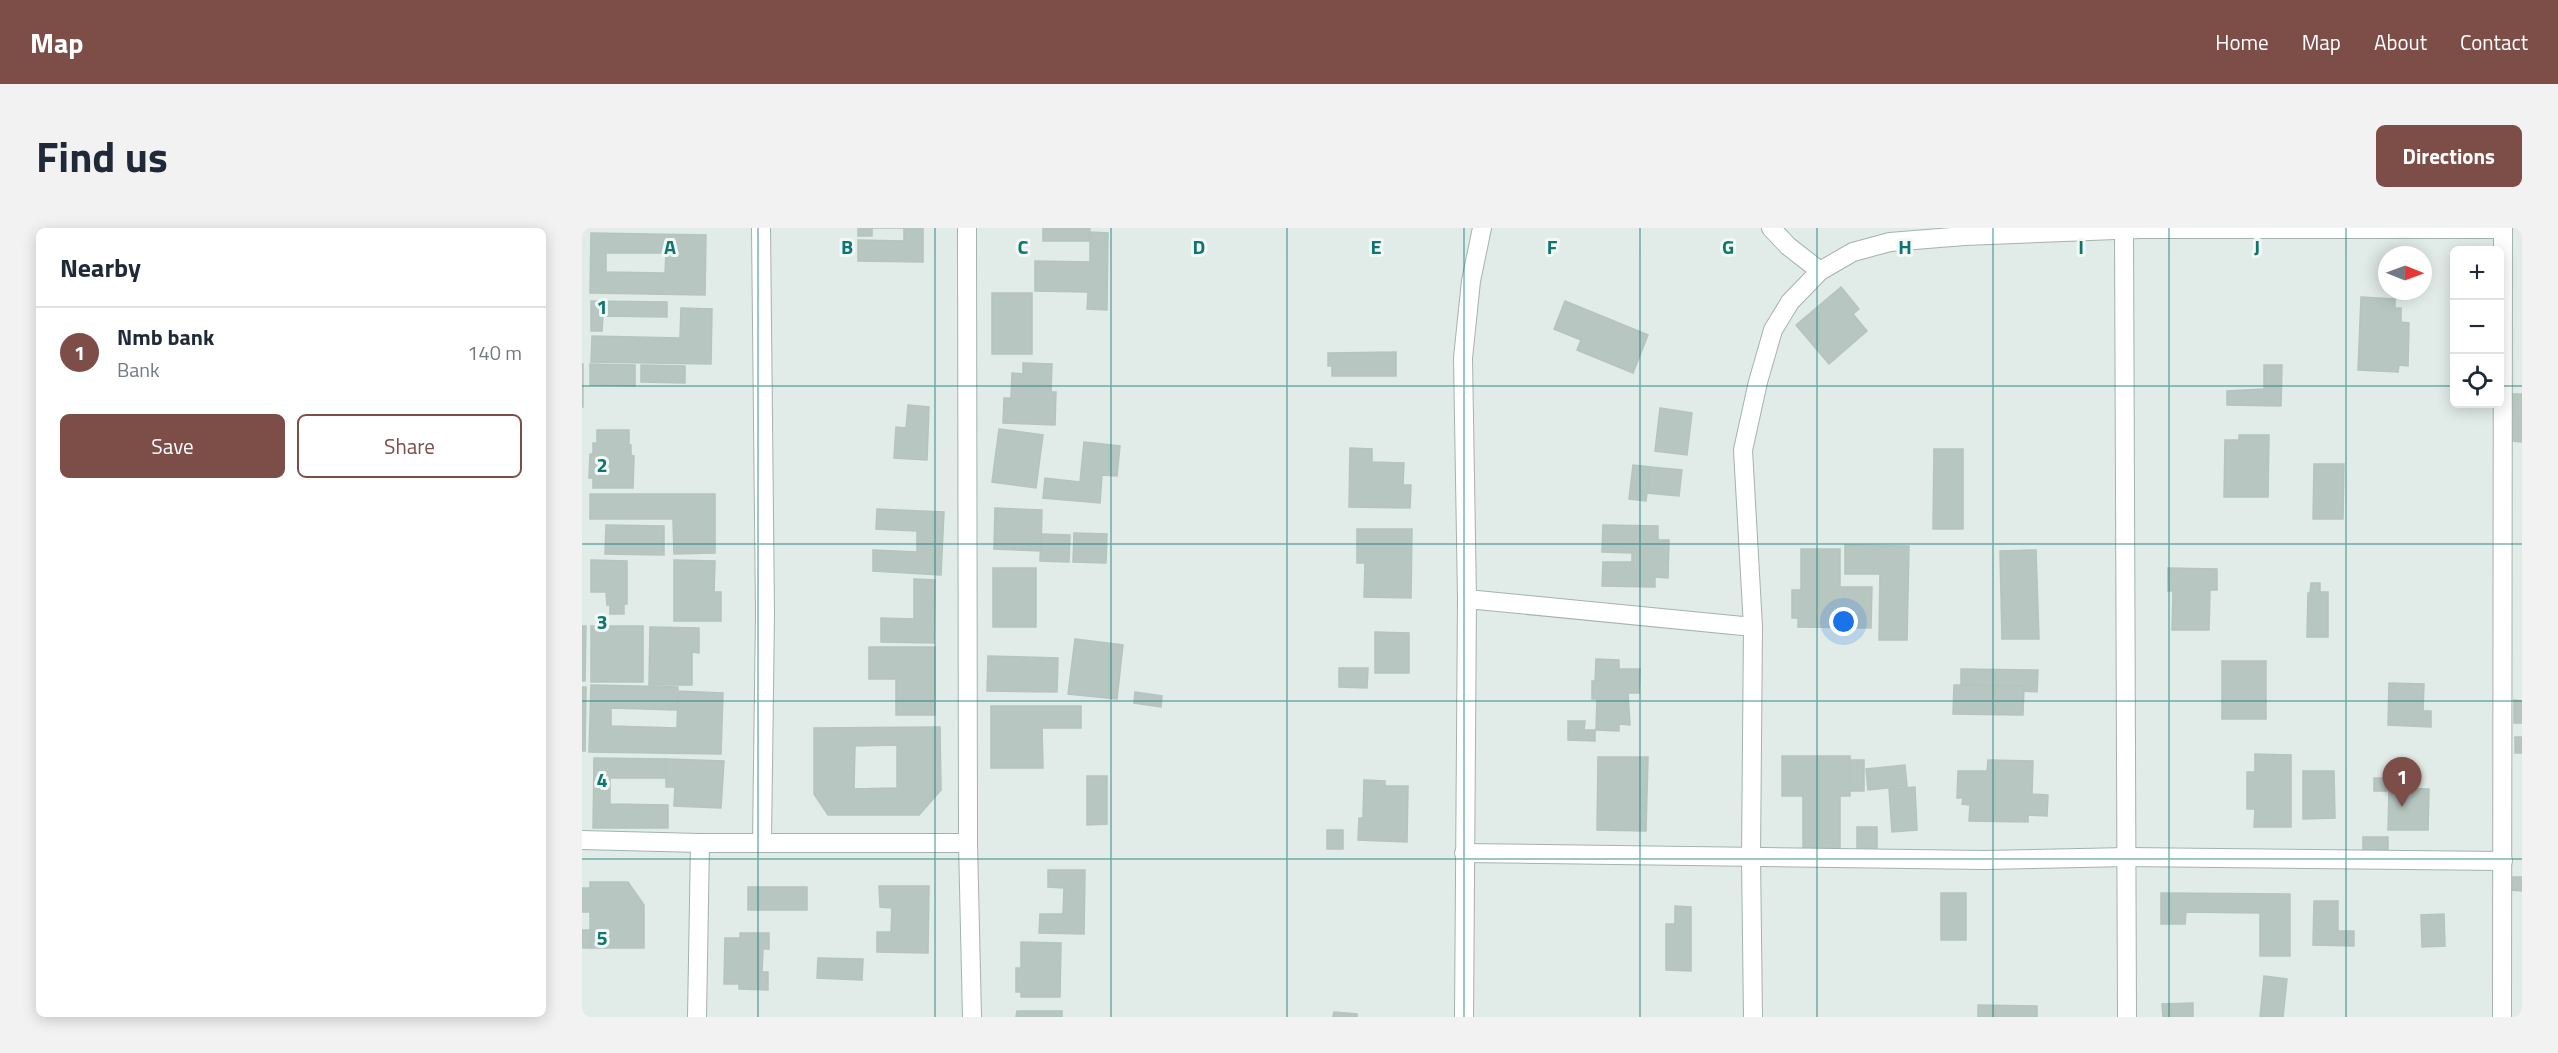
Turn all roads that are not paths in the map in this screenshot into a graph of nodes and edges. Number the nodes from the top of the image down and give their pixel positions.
1 (761, 228) edge
2 (967, 228) edge
3 (1482, 228) edge
4 (1771, 228) edge
5 (2503, 228) edge
6 (2124, 229) edge
7 (1820, 271) junction
8 (1467, 599) junction
9 (1753, 627) junction
10 (582, 840) edge
11 (762, 842) junction
12 (700, 843) junction
13 (968, 843) junction
14 (1464, 853) junction
15 (1751, 857) junction
16 (2127, 857) junction
17 (2503, 861) junction
18 (697, 1017) edge
19 (972, 1017) edge
20 (1464, 1017) edge
21 (1754, 1017) edge
22 (2127, 1017) edge
23 (2502, 1017) edge

1 - 11 street
2 - 13 street
3 - 8 street
4 - 7 street
5 - 6 street
5 - 17 street
6 - 7 street
6 - 16 street
7 - 9 street
8 - 9 street
8 - 14 street
9 - 15 street
10 - 12 street
11 - 12 street
11 - 13 street
12 - 18 street
13 - 19 street
14 - 15 street
14 - 20 street
15 - 16 street
15 - 21 street
16 - 17 street
16 - 22 street
17 - 23 street

